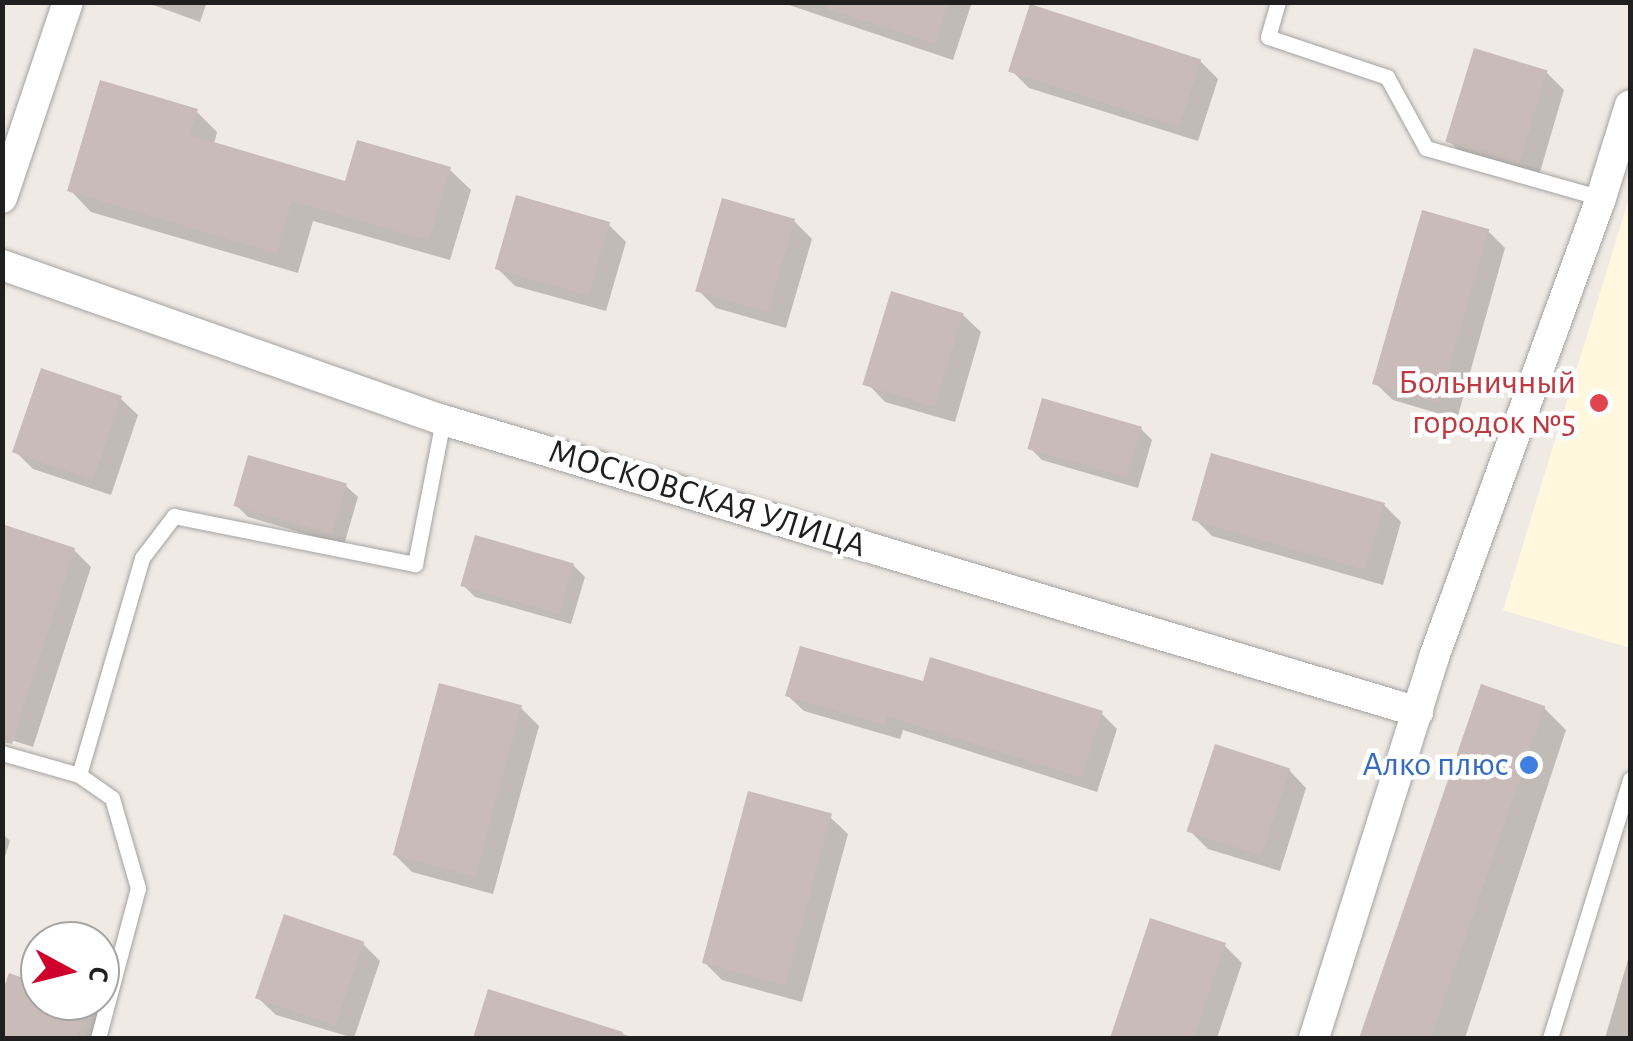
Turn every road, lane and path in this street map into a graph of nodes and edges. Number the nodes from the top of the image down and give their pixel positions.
1 (68, 2) edge
2 (1278, 2) edge
3 (1630, 104) edge
4 (2, 198) edge
5 (1601, 198) junction
6 (2, 265) edge
7 (443, 420) junction
8 (1418, 712) junction
9 (2, 752) edge
10 (79, 774) junction
11 (1630, 779) edge
12 (98, 1038) edge
13 (1314, 1038) edge
14 (1550, 1038) edge

1 - 4 street
2 - 5 lane
3 - 5 street
5 - 8 street
6 - 7 street, МОСКОВСКАЯ УЛИЦА
7 - 8 street, МОСКОВСКАЯ УЛИЦА
7 - 10 lane
8 - 13 street
9 - 10 lane
10 - 12 lane
11 - 14 lane

